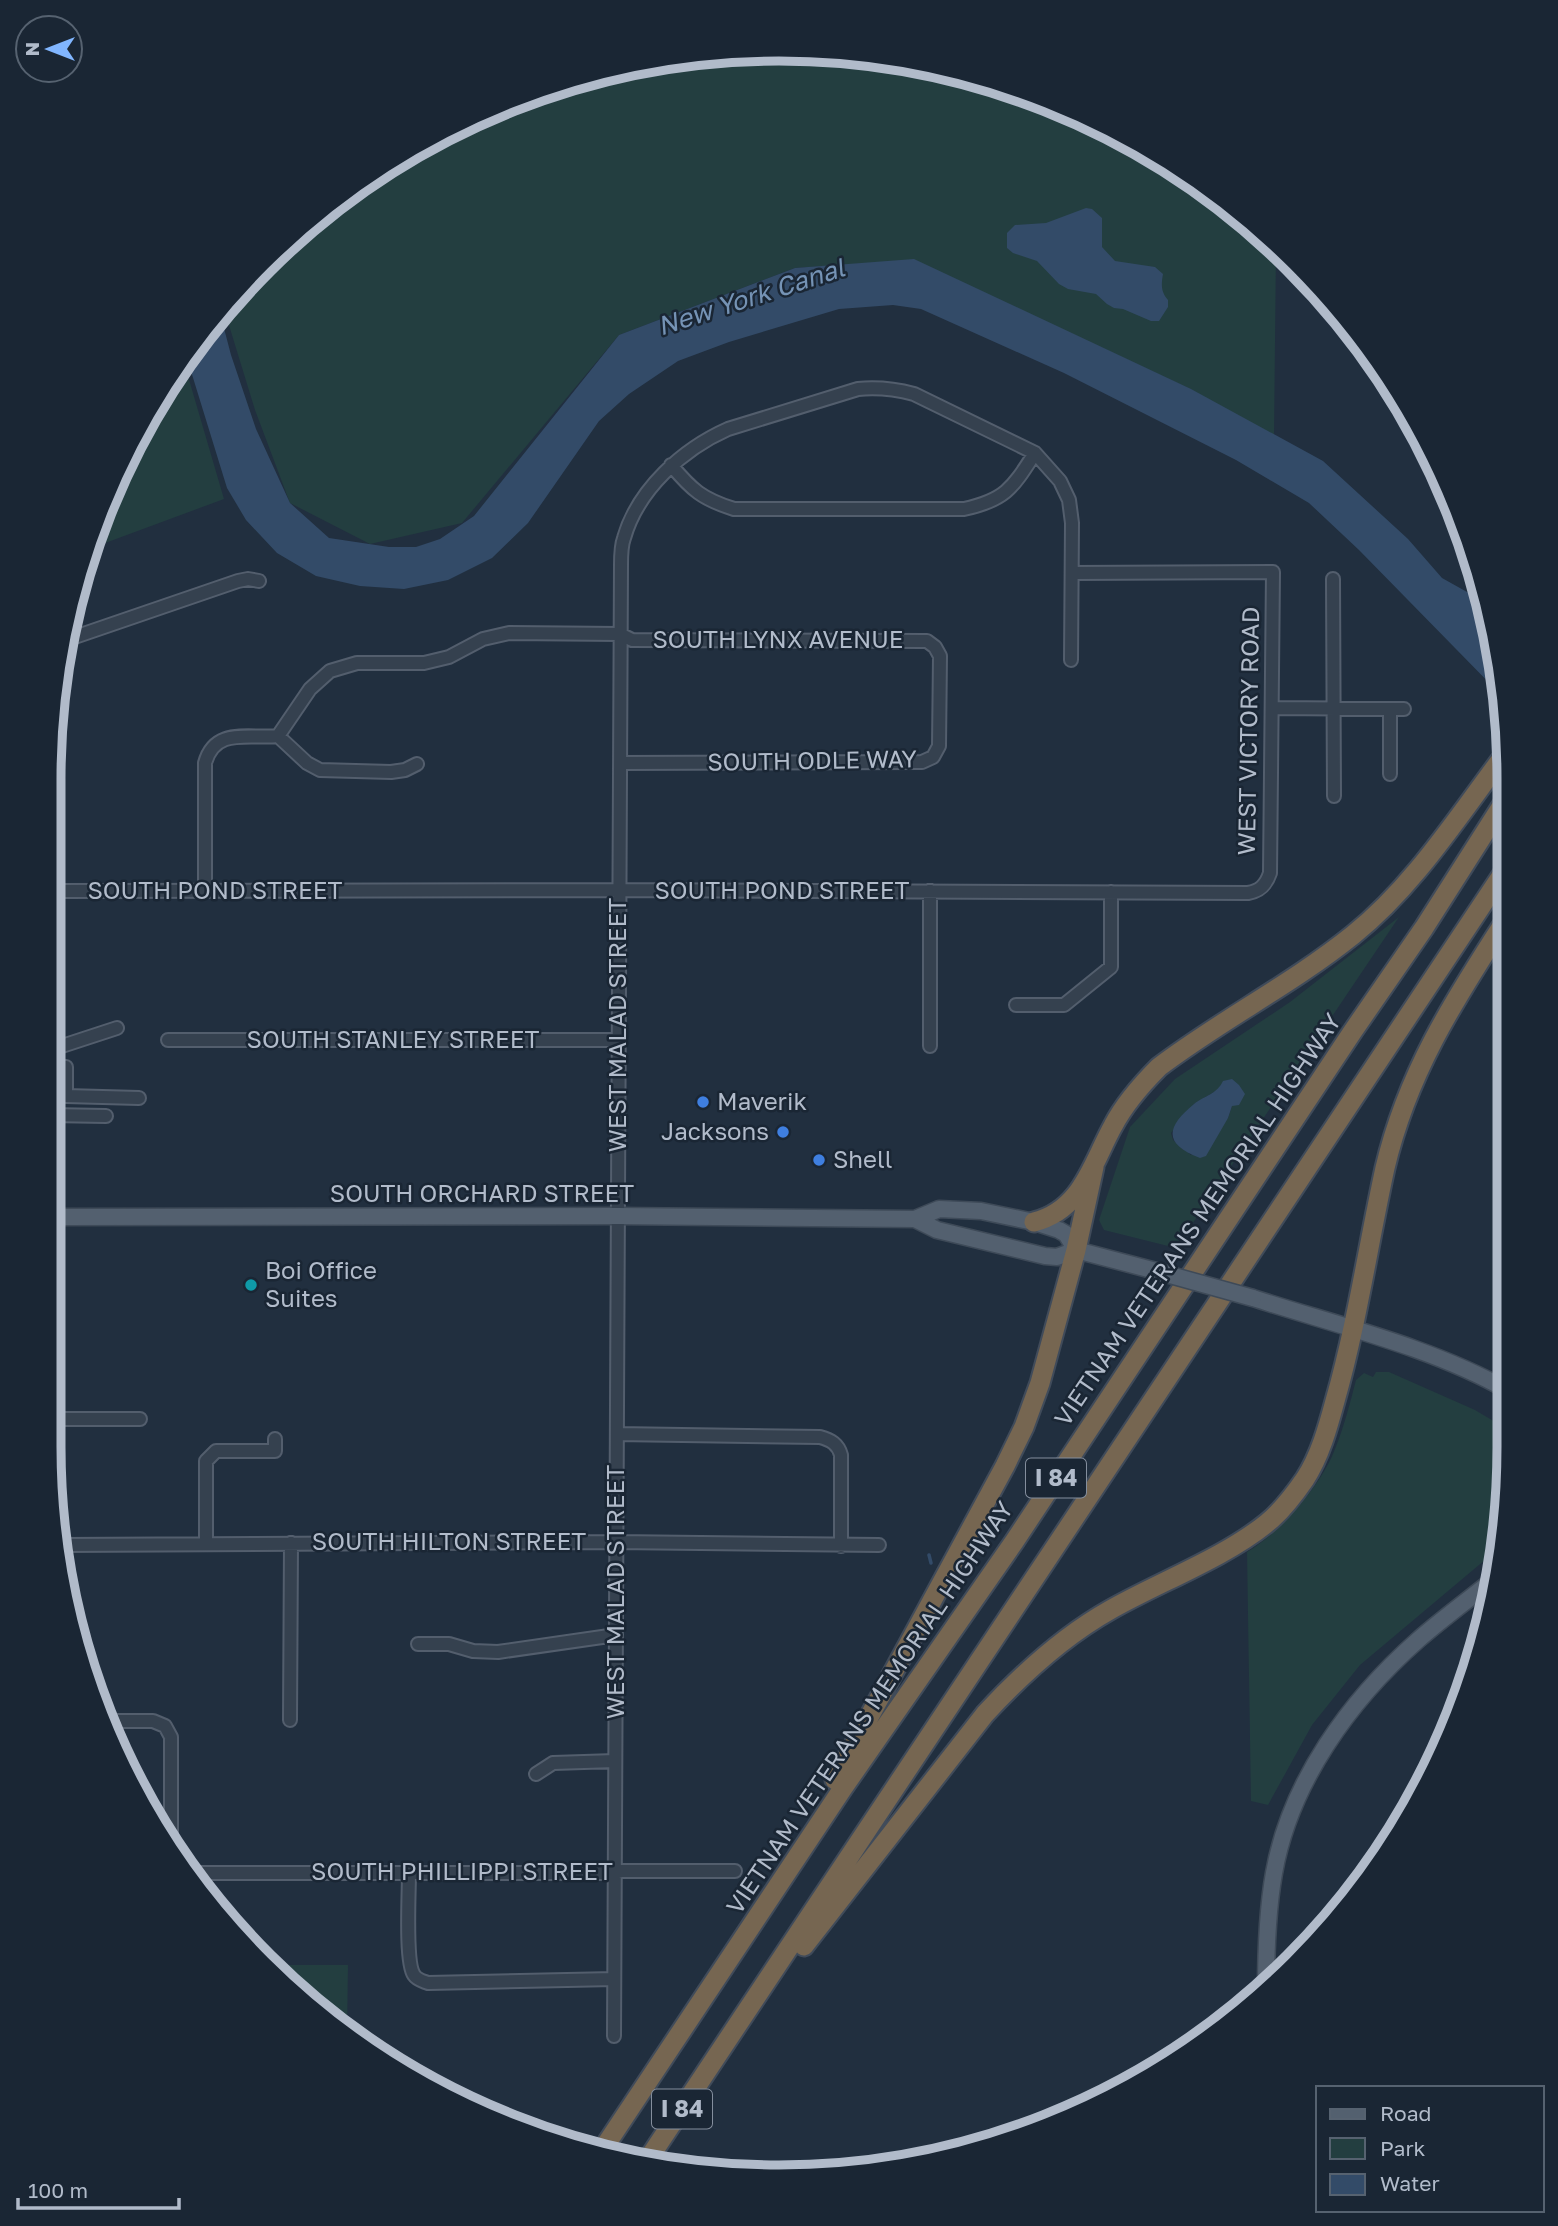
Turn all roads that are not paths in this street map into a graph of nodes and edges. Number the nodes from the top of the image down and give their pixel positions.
1 (1035, 453) junction
2 (671, 465) junction
3 (1072, 573) junction
4 (1334, 579) dead end
5 (259, 582) dead end
6 (620, 635) junction
7 (76, 637) edge
8 (935, 647) joint
9 (1071, 660) dead end
10 (1272, 708) junction
11 (1334, 709) junction
12 (1390, 709) junction
13 (1404, 709) dead end
14 (278, 736) junction
15 (620, 763) junction
16 (417, 764) dead end
17 (1496, 766) edge
18 (1390, 774) dead end
19 (1334, 796) dead end
20 (1497, 813) edge
21 (1497, 882) edge
22 (1261, 888) joint
23 (619, 890) junction
24 (61, 891) edge
25 (205, 891) junction
26 (930, 891) junction
27 (1111, 892) junction
28 (1497, 934) edge
29 (1016, 1005) dead end
30 (117, 1028) dead end
31 (168, 1040) dead end
32 (618, 1040) junction
33 (61, 1046) edge
34 (930, 1046) dead end
35 (61, 1067) edge
36 (138, 1098) dead end
37 (61, 1115) edge
38 (107, 1116) dead end
39 (1094, 1167) junction
40 (618, 1216) junction
41 (61, 1217) edge
42 (915, 1219) junction
43 (1034, 1222) junction
44 (1076, 1250) junction
45 (1353, 1330) junction
46 (1497, 1385) edge
47 (61, 1419) edge
48 (140, 1419) dead end
49 (617, 1434) junction
50 (275, 1439) dead end
51 (616, 1542) junction
52 (206, 1543) junction
53 (291, 1543) junction
54 (68, 1545) edge
55 (879, 1545) dead end
56 (841, 1546) junction
57 (1483, 1588) edge
58 (616, 1635) junction
59 (418, 1644) dead end
60 (290, 1720) dead end
61 (116, 1721) edge
62 (615, 1761) junction
63 (536, 1774) dead end
64 (171, 1828) edge
65 (735, 1871) dead end
66 (202, 1873) edge
67 (409, 1873) junction
68 (615, 1873) junction
69 (776, 1889) junction
70 (1266, 1974) edge
71 (614, 1979) junction
72 (614, 2036) dead end
73 (717, 2057) junction
74 (607, 2143) edge
75 (652, 2153) edge

1 - 2 street
1 - 2 street
1 - 3 street
2 - 6 street, WEST MALAD STREET
3 - 9 street
3 - 10 street, WEST VICTORY ROAD
4 - 11 street
5 - 7 street
6 - 8 street, SOUTH LYNX AVENUE
6 - 14 street, SOUTH LYNX AVENUE
6 - 15 street, WEST MALAD STREET
8 - 15 street, SOUTH ODLE WAY
10 - 11 street
10 - 22 street, WEST VICTORY ROAD
11 - 12 street
11 - 19 street
12 - 13 street
12 - 18 street
14 - 16 street
14 - 25 street
15 - 23 street, WEST MALAD STREET
17 - 39 highway
20 - 69 highway, VIETNAM VETERANS MEMORIAL HIGHWAY / I 84
21 - 73 highway, I 84
22 - 27 street, SOUTH POND STREET
23 - 25 street, SOUTH POND STREET
23 - 26 street, SOUTH POND STREET
23 - 32 street, WEST MALAD STREET
24 - 25 street, SOUTH POND STREET
26 - 27 street, SOUTH POND STREET
26 - 34 street
27 - 29 street
28 - 45 highway
30 - 33 street
31 - 32 street, SOUTH STANLEY STREET
32 - 40 street, WEST MALAD STREET
35 - 36 street
37 - 38 street
39 - 43 highway
39 - 44 highway
40 - 41 main road, SOUTH ORCHARD STREET
40 - 42 main road, SOUTH ORCHARD STREET
40 - 49 street, WEST MALAD STREET
42 - 43 main road, SOUTH ORCHARD STREET
42 - 44 main road, SOUTH ORCHARD STREET
43 - 44 main road, SOUTH ORCHARD STREET
44 - 45 main road, SOUTH ORCHARD STREET, bridge
44 - 69 highway
45 - 46 main road, SOUTH ORCHARD STREET
45 - 73 highway
47 - 48 street
49 - 51 street, WEST MALAD STREET
49 - 56 street
50 - 52 street
51 - 53 street, SOUTH HILTON STREET
51 - 56 street, SOUTH HILTON STREET
51 - 58 street, WEST MALAD STREET
52 - 53 street, SOUTH HILTON STREET
52 - 54 street, SOUTH HILTON STREET
53 - 60 street
55 - 56 street, SOUTH HILTON STREET
57 - 70 main road
58 - 59 street
58 - 62 street, WEST MALAD STREET
61 - 64 street
62 - 63 street
62 - 68 street, WEST MALAD STREET
65 - 68 street, SOUTH PHILLIPPI STREET
66 - 67 street, SOUTH PHILLIPPI STREET
67 - 68 street, SOUTH PHILLIPPI STREET
67 - 71 street
68 - 71 street, WEST MALAD STREET
69 - 74 highway, VIETNAM VETERANS MEMORIAL HIGHWAY / I 84
71 - 72 street, WEST MALAD STREET
73 - 75 highway, I 84

